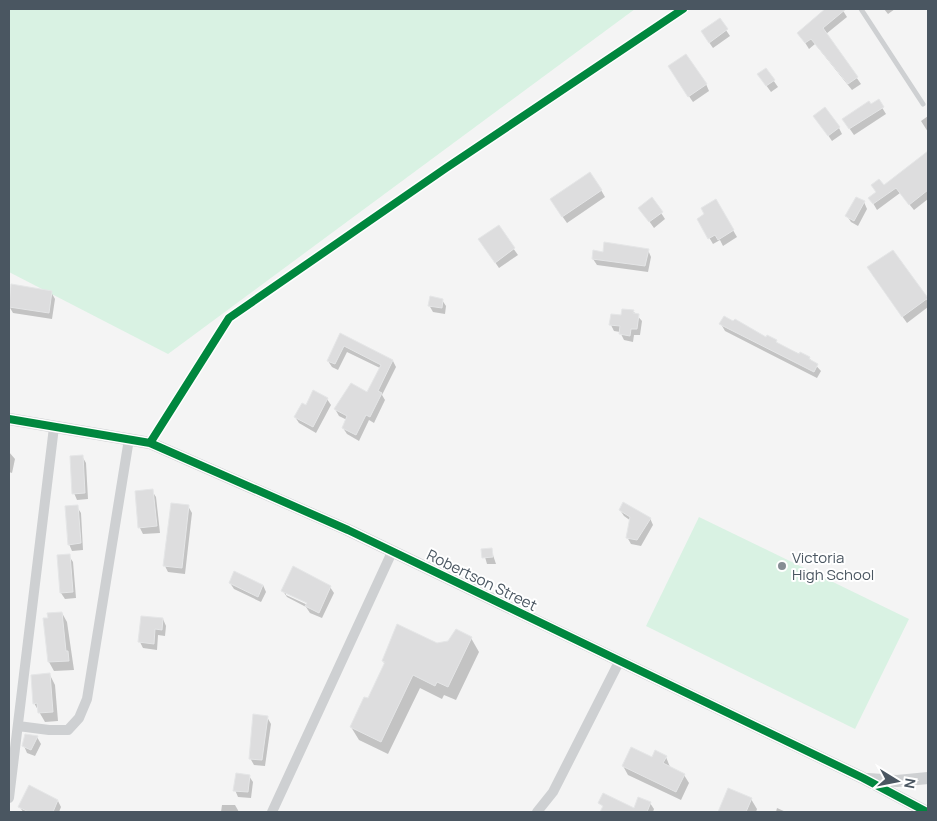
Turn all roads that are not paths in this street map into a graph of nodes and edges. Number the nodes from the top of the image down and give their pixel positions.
1 (683, 9) edge
2 (861, 9) edge
3 (923, 104) dead end
4 (9, 419) edge
5 (54, 427) junction
6 (129, 438) junction
7 (150, 443) junction
8 (392, 552) junction
9 (619, 662) junction
10 (18, 726) junction
11 (863, 778) junction
12 (928, 778) edge
13 (9, 797) edge
14 (272, 812) edge
15 (537, 812) edge
16 (927, 812) edge

1 - 7 street
2 - 3 lane
4 - 5 street, Robertson Street
5 - 6 street, Robertson Street
5 - 10 street
6 - 7 street, Robertson Street
6 - 10 street
7 - 8 street, Robertson Street
8 - 9 street, Robertson Street
8 - 14 street
9 - 11 street, Robertson Street
9 - 15 street
10 - 13 street
11 - 12 street, Robertson Street
11 - 16 street, Robertson Street

